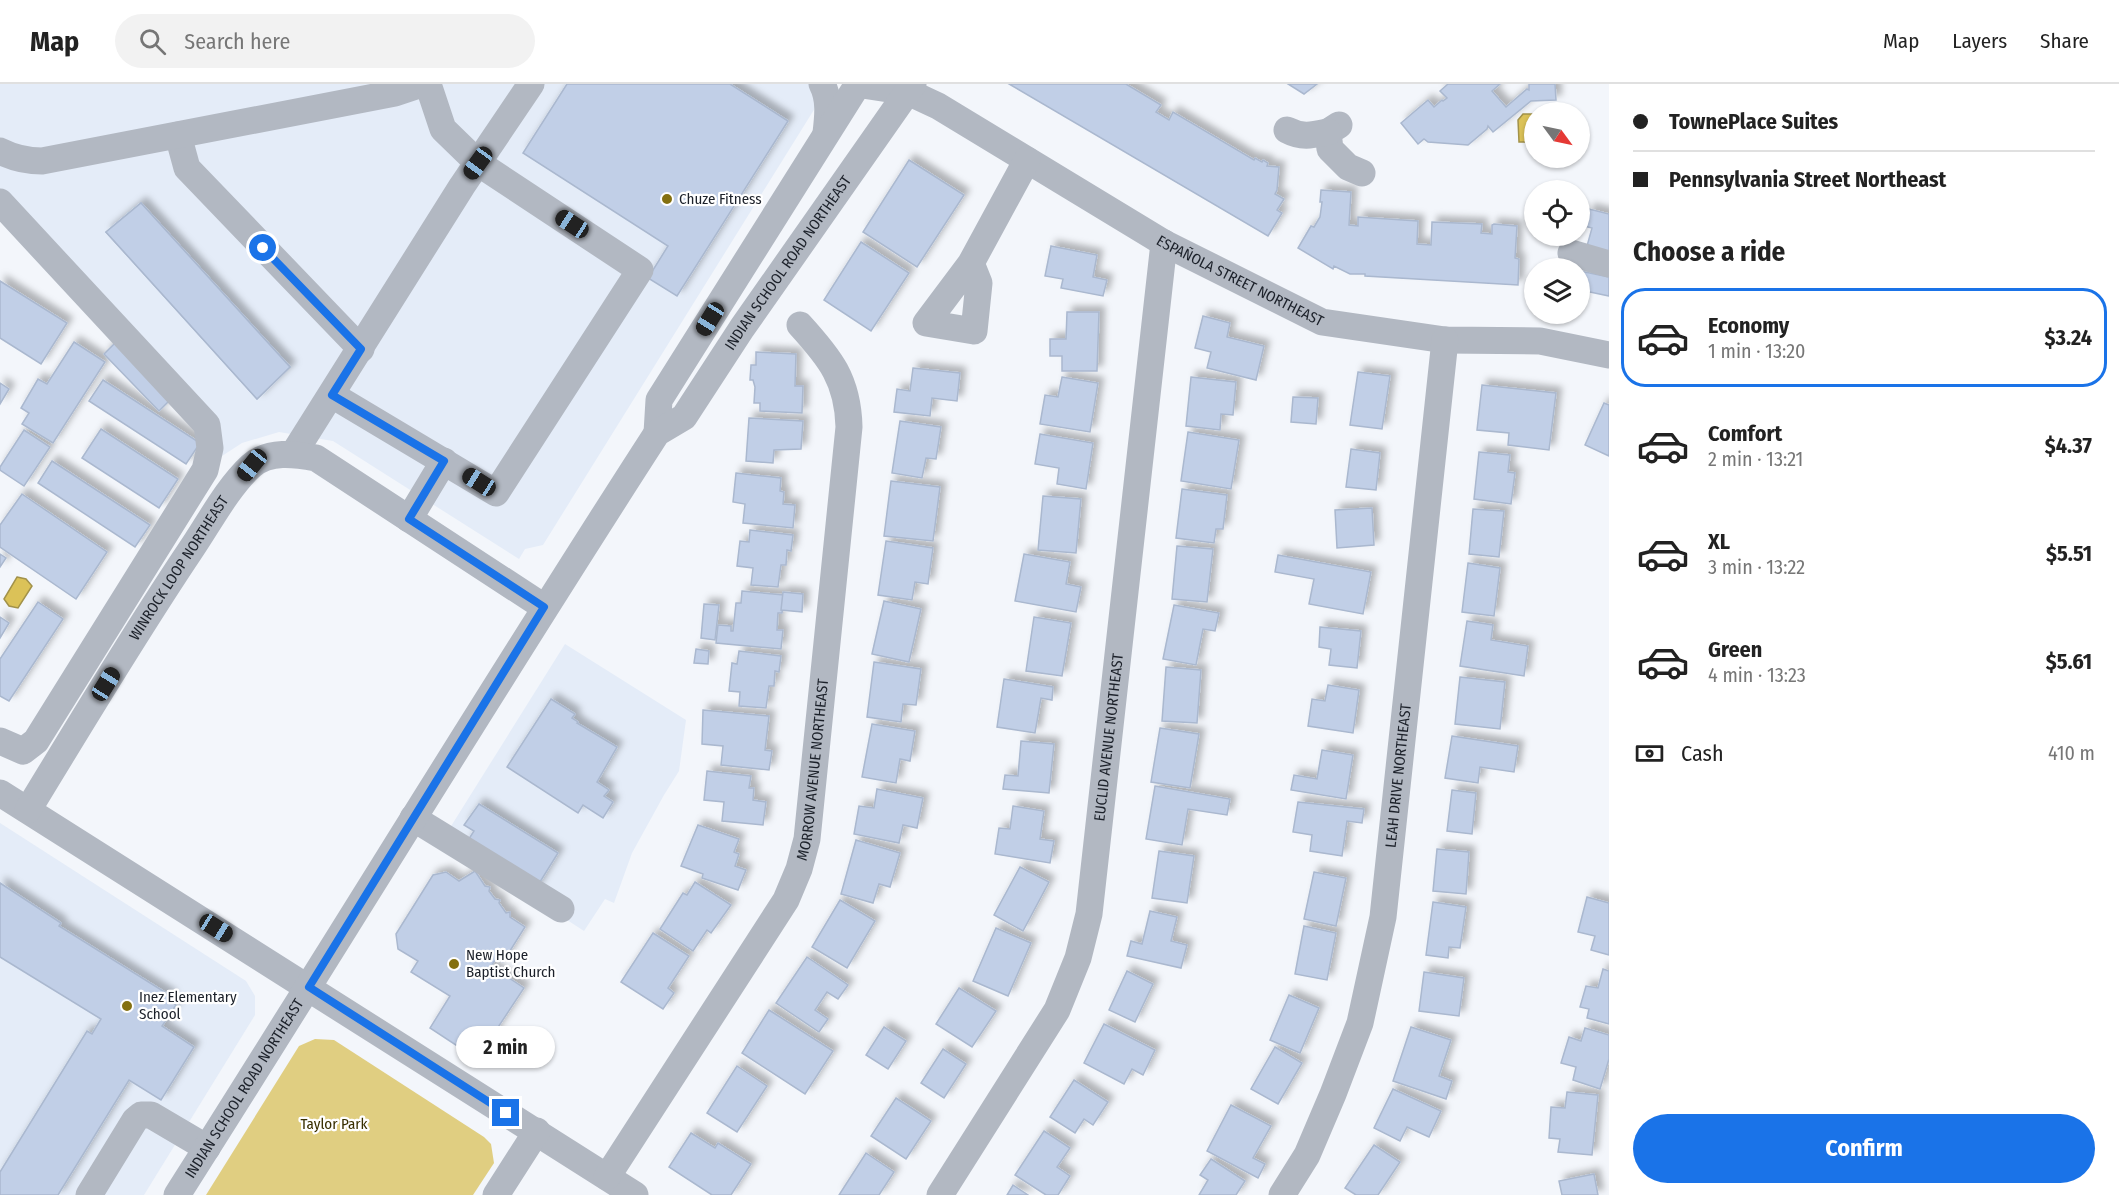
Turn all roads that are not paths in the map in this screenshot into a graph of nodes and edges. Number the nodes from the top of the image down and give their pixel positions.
1 (422, 84) edge
2 (428, 84) edge
3 (531, 84) edge
4 (822, 84) edge
5 (857, 84) edge
6 (906, 87) edge
7 (1287, 130) dead end
8 (178, 135) junction
9 (825, 136) junction
10 (0, 151) edge
11 (1027, 160) junction
12 (478, 163) junction
13 (1362, 173) dead end
14 (0, 202) edge
15 (1164, 243) junction
16 (1571, 253) dead end
17 (971, 263) dead end
18 (1609, 264) edge
19 (800, 325) dead end
20 (1445, 340) junction
21 (361, 349) junction
22 (1609, 355) edge
23 (332, 395) junction
24 (657, 434) junction
25 (294, 453) junction
26 (444, 461) junction
27 (409, 519) junction
28 (544, 607) junction
29 (0, 741) edge
30 (0, 793) edge
31 (28, 810) junction
32 (413, 818) junction
33 (561, 909) dead end
34 (309, 987) junction
35 (537, 1131) junction
36 (207, 1148) junction
37 (608, 1177) junction
38 (89, 1195) edge
39 (177, 1195) edge
40 (496, 1195) edge
41 (635, 1195) edge
42 (940, 1195) edge
43 (1282, 1195) edge

1 - 8 street
2 - 12 street
3 - 12 street
4 - 9 street
5 - 6 street, ESPAÑOLA STREET NORTHEAST
5 - 9 street, INDIAN SCHOOL ROAD NORTHEAST
6 - 11 street, ESPAÑOLA STREET NORTHEAST
6 - 24 street, INDIAN SCHOOL ROAD NORTHEAST
7 - 13 street
8 - 10 street
8 - 21 street
9 - 24 street, INDIAN SCHOOL ROAD NORTHEAST
11 - 15 street, ESPAÑOLA STREET NORTHEAST
11 - 17 street
12 - 21 street
12 - 26 street
14 - 29 street
15 - 20 street, ESPAÑOLA STREET NORTHEAST
15 - 42 street, EUCLID AVENUE NORTHEAST
16 - 18 street
19 - 37 street, MORROW AVENUE NORTHEAST
20 - 22 street, ESPAÑOLA STREET NORTHEAST
20 - 43 street, LEAH DRIVE NORTHEAST
21 - 23 street
23 - 25 street
23 - 26 street
24 - 28 street, INDIAN SCHOOL ROAD NORTHEAST
25 - 27 street
25 - 31 street, WINROCK LOOP NORTHEAST
26 - 27 street
27 - 28 street
28 - 32 street, INDIAN SCHOOL ROAD NORTHEAST
30 - 31 street
31 - 34 street
32 - 33 street
32 - 34 street, INDIAN SCHOOL ROAD NORTHEAST
34 - 35 street
34 - 36 street, INDIAN SCHOOL ROAD NORTHEAST
35 - 37 street
35 - 40 street
36 - 38 street
36 - 39 street, INDIAN SCHOOL ROAD NORTHEAST
37 - 41 street

